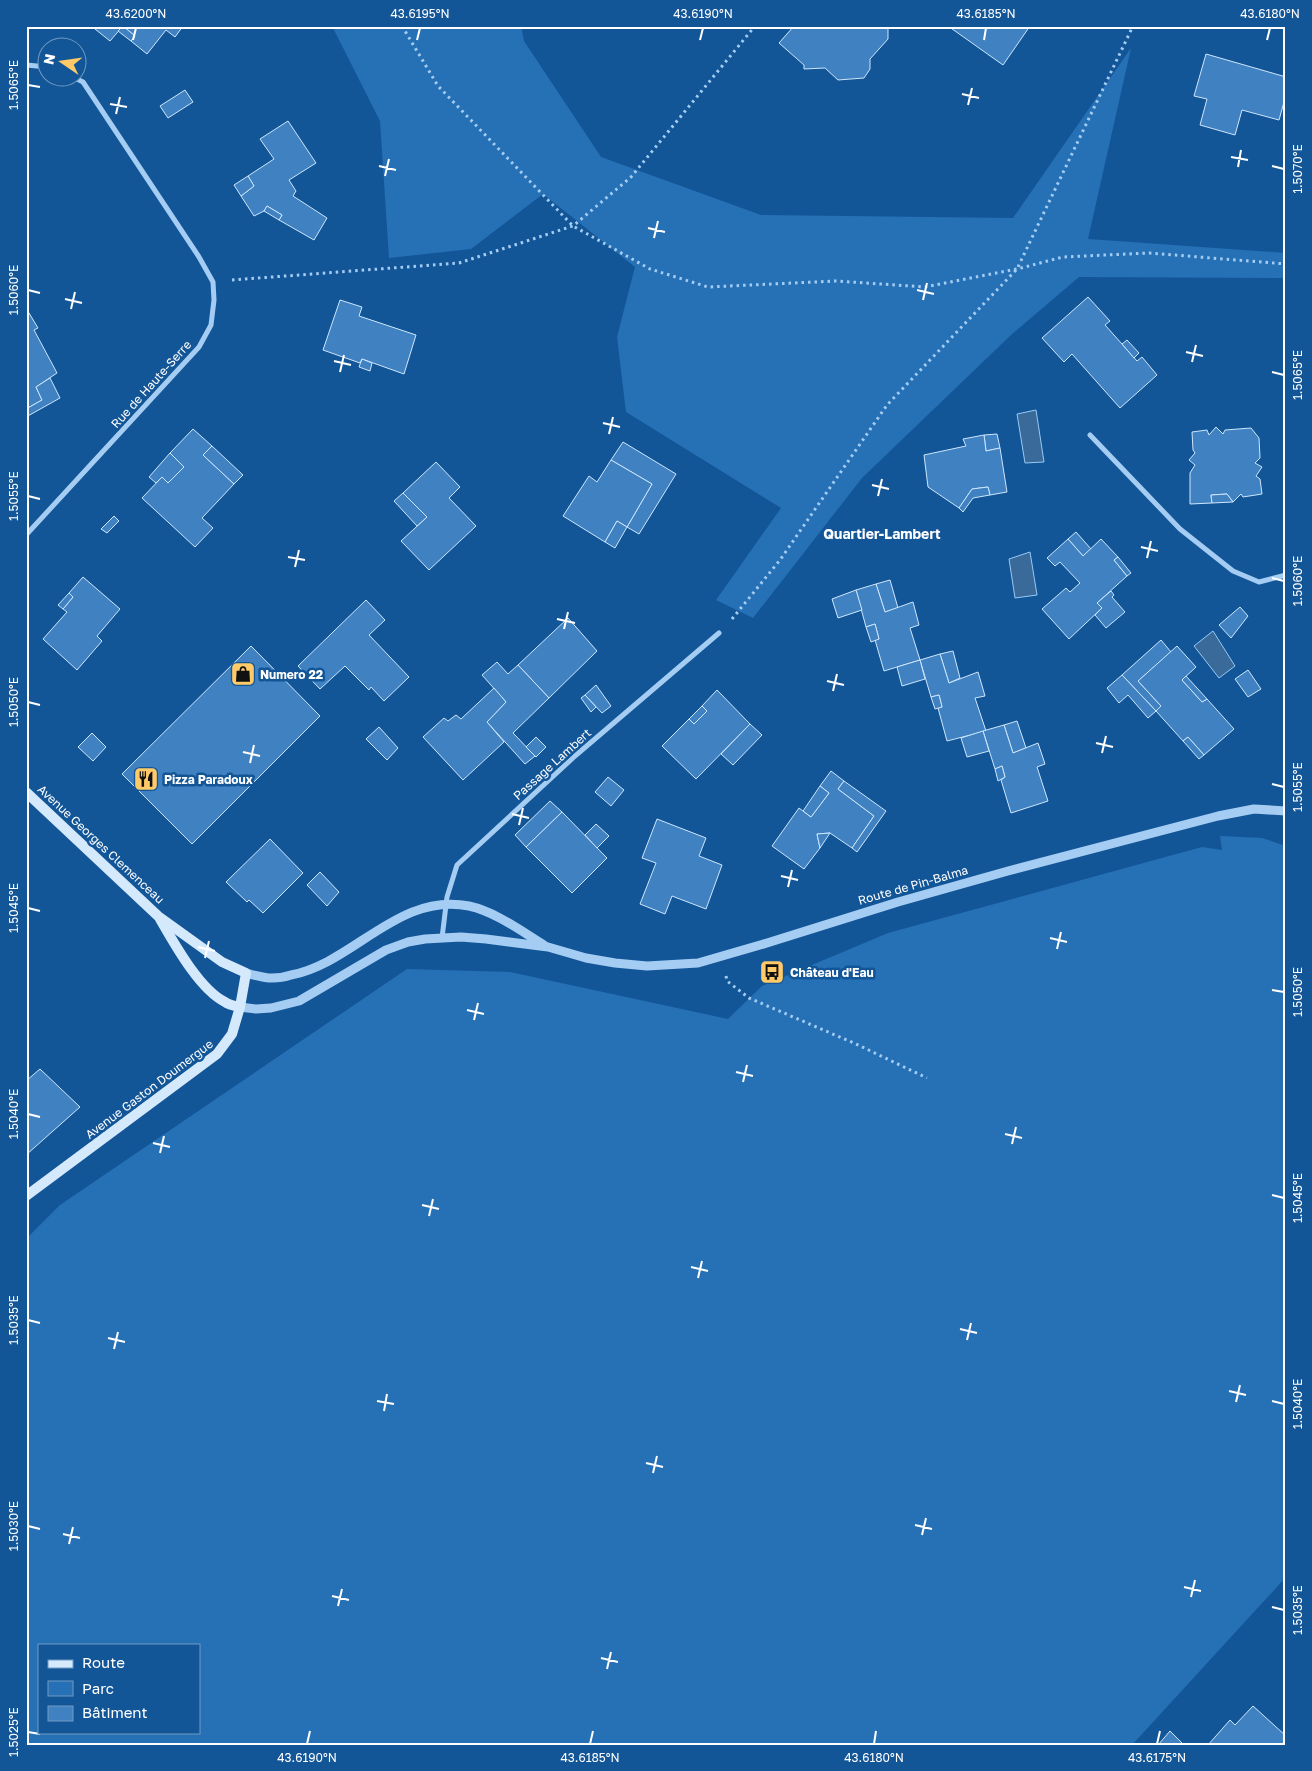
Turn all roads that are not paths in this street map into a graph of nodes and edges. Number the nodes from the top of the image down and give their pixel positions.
1 (87, 88) edge
2 (1090, 435) dead end
3 (26, 535) edge
4 (1286, 575) edge
5 (720, 633) road end
6 (26, 792) edge
7 (1286, 811) edge
8 (446, 905) junction
9 (158, 916) junction
10 (442, 938) junction
11 (548, 947) junction
12 (246, 973) junction
13 (240, 1007) junction
14 (26, 1196) edge

1 - 3 street, Rue de Haute-Serre
2 - 4 street
5 - 8 street, Passage Lambert
6 - 9 main road, Avenue Georges Clemenceau
7 - 11 street, Route de Pin-Balma
8 - 10 street, Passage Lambert
8 - 11 street, Route de Pin-Balma
8 - 12 street, Route de Pin-Balma
9 - 12 main road, Avenue Georges Clemenceau
9 - 13 main road, Avenue Georges Clemenceau
10 - 11 street, Route de Pin-Balma
10 - 13 street, Route de Pin-Balma
12 - 13 main road, Avenue Gaston Doumergue
13 - 14 main road, Avenue Gaston Doumergue

